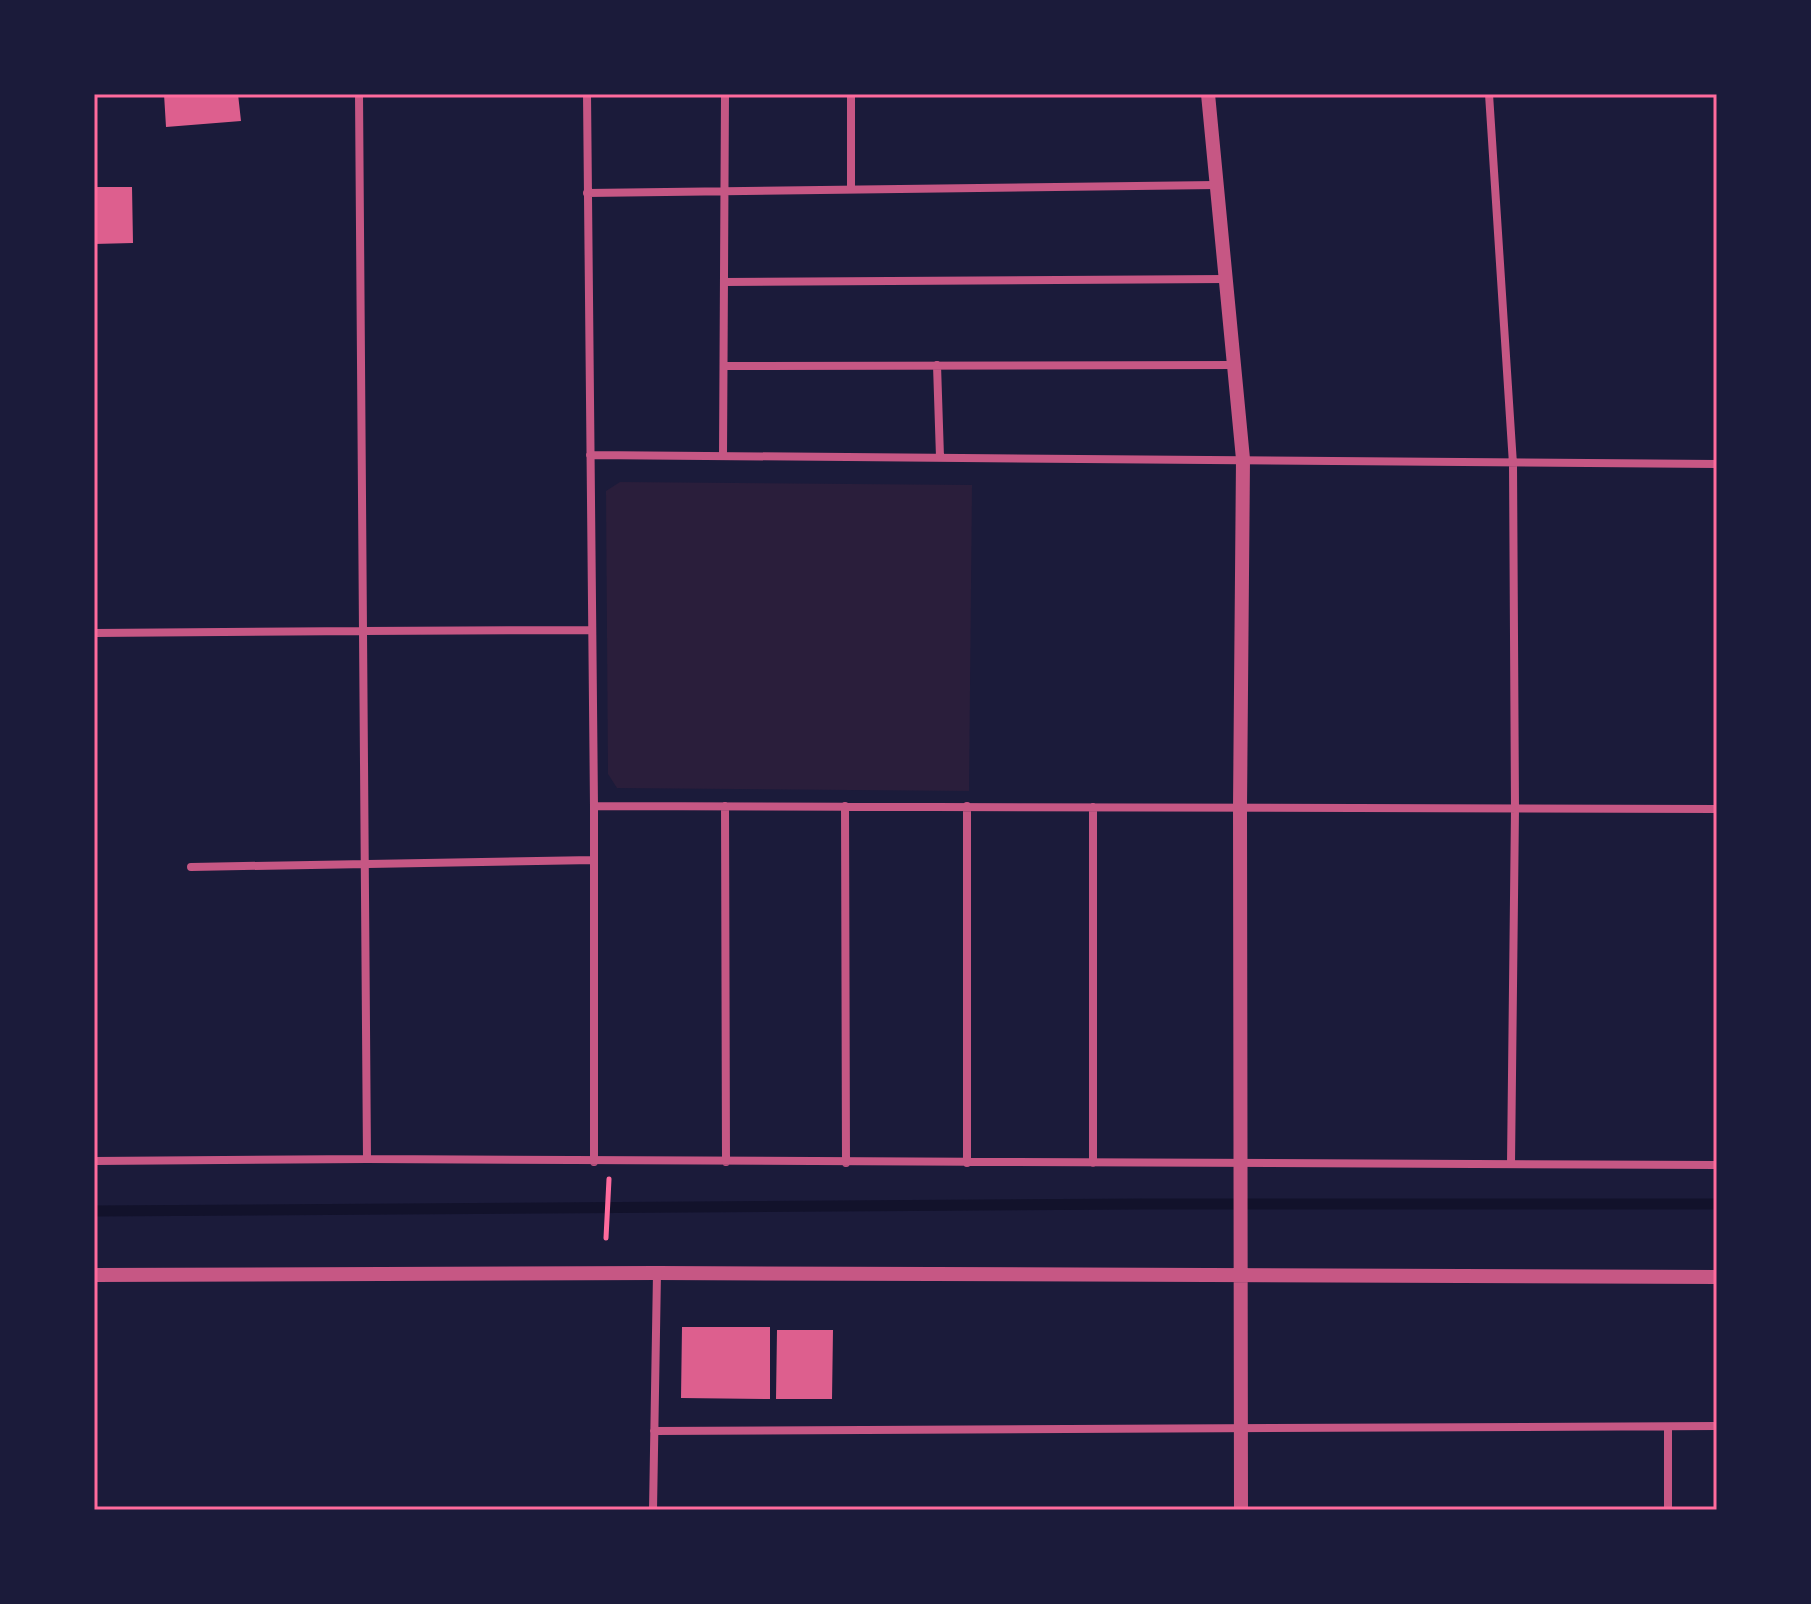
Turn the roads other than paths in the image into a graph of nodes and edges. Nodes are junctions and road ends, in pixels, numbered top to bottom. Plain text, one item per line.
1 (359, 94) edge
2 (587, 94) edge
3 (725, 94) edge
4 (851, 94) edge
5 (1208, 94) edge
6 (1489, 94) edge
7 (1216, 185) junction
8 (851, 189) junction
9 (725, 191) junction
10 (587, 193) junction
11 (1226, 279) junction
12 (724, 282) junction
13 (937, 365) junction
14 (1235, 365) junction
15 (724, 366) junction
16 (590, 455) junction
17 (723, 456) junction
18 (940, 457) junction
19 (1243, 459) junction
20 (1513, 464) junction
21 (1717, 464) edge
22 (590, 630) junction
23 (363, 631) junction
24 (94, 633) edge
25 (594, 806) junction
26 (725, 806) junction
27 (845, 806) junction
28 (967, 806) junction
29 (1093, 807) junction
30 (1240, 807) junction
31 (1515, 809) junction
32 (1717, 809) edge
33 (594, 860) junction
34 (365, 862) junction
35 (191, 867) dead end
36 (367, 1159) junction
37 (94, 1161) edge
38 (594, 1162) junction
39 (726, 1162) junction
40 (846, 1163) junction
41 (967, 1163) junction
42 (1093, 1163) junction
43 (1239, 1163) junction
44 (1511, 1164) junction
45 (1717, 1165) edge
46 (657, 1273) junction
47 (94, 1275) edge
48 (1240, 1275) junction
49 (1717, 1277) edge
50 (1717, 1426) edge
51 (1668, 1427) junction
52 (1240, 1428) junction
53 (654, 1431) junction
54 (653, 1510) edge
55 (1241, 1510) edge
56 (1668, 1510) edge

1 - 23 street
2 - 10 street
3 - 9 street
4 - 8 street
5 - 7 street
6 - 20 street
7 - 8 street
7 - 11 street
8 - 9 street
9 - 10 street
9 - 12 street
10 - 16 street
11 - 12 street
11 - 14 street
12 - 15 street
13 - 14 street
13 - 15 street
13 - 18 street
14 - 19 street
15 - 17 street
16 - 17 street
16 - 22 street
17 - 18 street
18 - 19 street
19 - 20 street
19 - 30 street
20 - 21 street
20 - 31 street
22 - 23 street
22 - 25 street
23 - 24 street
23 - 34 street
25 - 26 street
25 - 33 street
26 - 27 street
26 - 39 street
27 - 28 street
27 - 40 street
28 - 29 street
28 - 41 street
29 - 30 street
29 - 42 street
30 - 31 street
30 - 43 street
31 - 32 street
31 - 44 street
33 - 34 street
33 - 38 street
34 - 35 street
34 - 36 street
36 - 37 street
36 - 38 street
38 - 39 street
39 - 40 street
40 - 41 street
41 - 42 street
42 - 43 street
43 - 44 street
43 - 48 street
44 - 45 street
46 - 47 street
46 - 48 street
46 - 53 street
48 - 49 street
48 - 52 street
50 - 51 street
51 - 52 street
51 - 56 street
52 - 53 street
52 - 55 street
53 - 54 street

